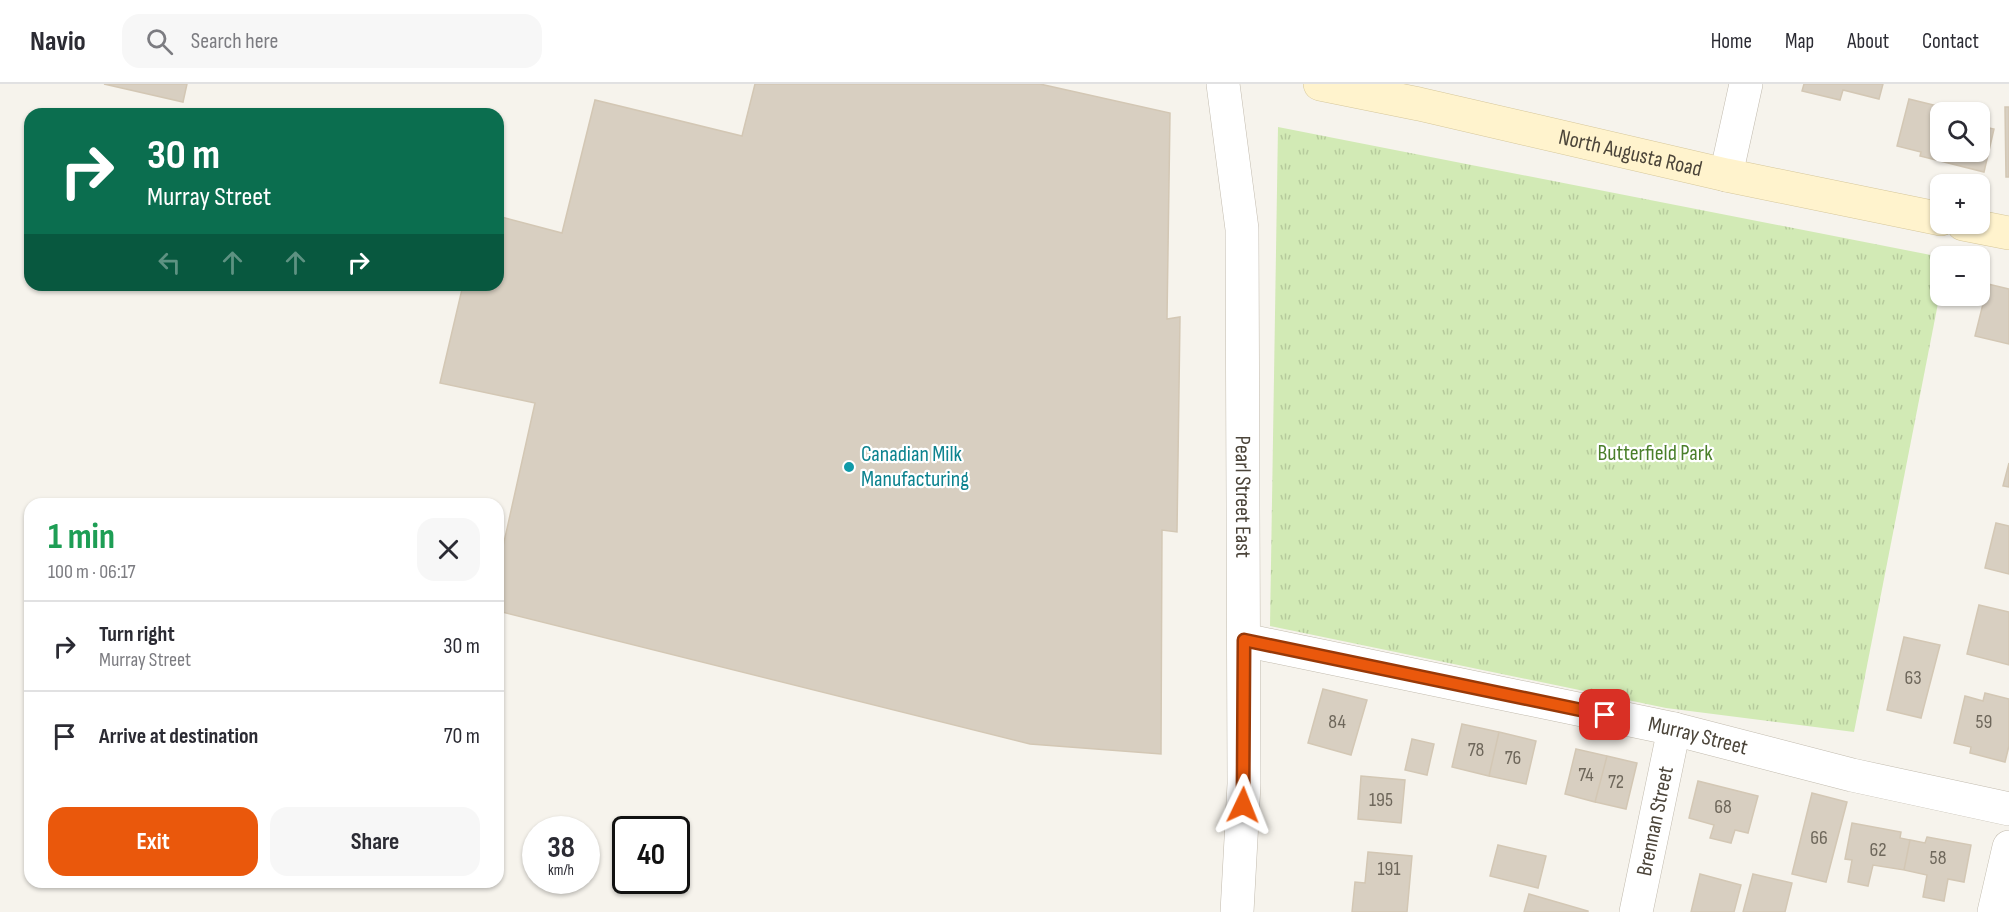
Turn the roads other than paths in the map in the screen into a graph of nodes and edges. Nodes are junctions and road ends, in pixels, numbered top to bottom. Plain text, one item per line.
1 (1223, 84) edge
2 (1320, 84) edge
3 (1746, 84) edge
4 (1420, 94) edge
5 (1726, 175) junction
6 (1930, 217) edge
7 (1990, 229) edge
8 (2009, 233) edge
9 (1244, 640) junction
10 (1674, 729) junction
11 (2009, 809) edge
12 (2009, 847) edge
13 (1237, 912) edge
14 (1636, 912) edge
15 (1994, 912) edge

1 - 9 street, Pearl Street East
2 - 4 main road, North Augusta Road
3 - 5 street
4 - 5 main road, North Augusta Road
5 - 6 main road, North Augusta Road
7 - 8 main road
9 - 10 street, Murray Street
9 - 13 street, Pearl Street East
10 - 11 street, Murray Street
10 - 14 street, Brennan Street
12 - 15 street

